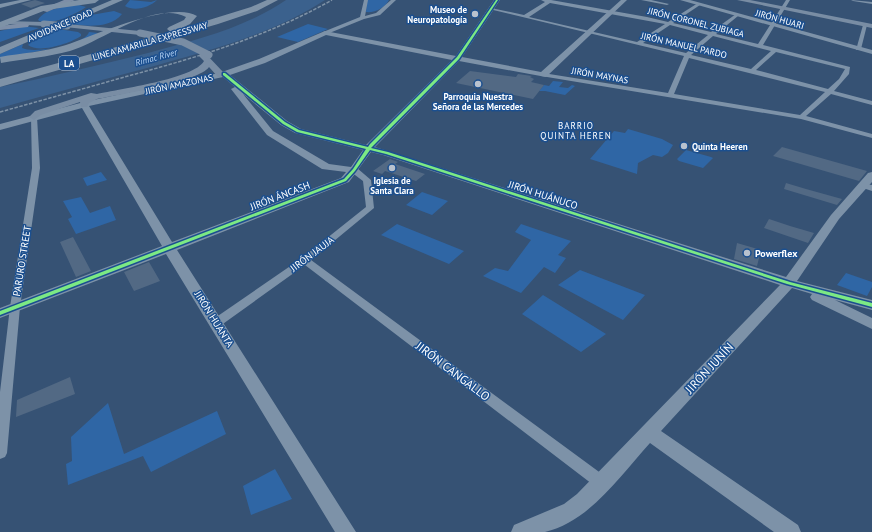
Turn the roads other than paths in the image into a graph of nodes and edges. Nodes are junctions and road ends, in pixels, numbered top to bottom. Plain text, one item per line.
1 (28, 0) edge
2 (71, 0) edge
3 (95, 0) edge
4 (110, 0) edge
5 (269, 0) edge
6 (274, 0) edge
7 (366, 0) edge
8 (394, 0) edge
9 (497, 0) edge
10 (543, 0) edge
11 (624, 0) edge
12 (643, 0) edge
13 (684, 0) edge
14 (740, 0) edge
15 (788, 0) edge
16 (853, 0) edge
17 (549, 1) junction
18 (57, 3) edge
19 (872, 3) edge
20 (667, 4) dead end
21 (698, 4) junction
22 (0, 6) edge
23 (125, 8) edge
24 (491, 9) junction
25 (783, 9) junction
26 (81, 10) junction
27 (611, 12) junction
28 (736, 15) junction
29 (525, 17) junction
30 (362, 18) junction
31 (669, 23) junction
32 (5, 24) edge
33 (25, 24) junction
34 (868, 25) edge
35 (773, 26) junction
36 (39, 28) junction
37 (81, 28) junction
38 (107, 31) junction
39 (590, 32) junction
40 (325, 33) junction
41 (712, 34) junction
42 (134, 37) junction
43 (0, 42) edge
44 (638, 44) junction
45 (0, 46) edge
46 (760, 46) junction
47 (858, 49) junction
48 (776, 50) junction
49 (0, 51) edge
50 (872, 52) edge
51 (687, 55) junction
52 (207, 57) junction
53 (458, 58) junction
54 (0, 60) edge
55 (752, 71) junction
56 (223, 74) junction
57 (543, 75) junction
58 (0, 78) edge
59 (0, 83) edge
60 (830, 91) junction
61 (112, 92) junction
62 (670, 96) junction
63 (872, 103) edge
64 (84, 105) junction
65 (34, 117) junction
66 (802, 117) junction
67 (0, 127) edge
68 (872, 136) edge
69 (368, 148) junction
70 (354, 170) junction
71 (872, 175) edge
72 (867, 187) edge
73 (170, 249) junction
74 (305, 260) junction
75 (789, 283) junction
76 (872, 305) edge
77 (15, 307) junction
78 (0, 313) edge
79 (216, 323) junction
80 (872, 324) edge
81 (648, 432) junction
82 (0, 453) edge
83 (601, 482) junction
84 (346, 532) edge
85 (521, 532) edge
86 (791, 532) edge

1 - 22 street
2 - 18 main road
2 - 26 highway
3 - 26 highway
4 - 26 highway, AVOIDANCE ROAD
5 - 42 highway, LINEA AMARILLA EXPRESSWAY / LA
6 - 59 highway, LINEA AMARILLA EXPRESSWAY / LA
7 - 30 street
8 - 30 street, JIRÓN AMAZONAS
9 - 24 street, JIRÓN ÁNCASH
10 - 17 street, JIRÓN CORONEL ZUBIAGA
11 - 27 street
12 - 20 street
13 - 21 street, JIRÓN HUARI
14 - 25 main road
15 - 25 street
16 - 19 street
17 - 27 street, JIRÓN CORONEL ZUBIAGA
17 - 29 street
18 - 26 highway
18 - 32 main road
18 - 32 highway
21 - 28 street, JIRÓN HUARI
21 - 31 street
23 - 26 highway
23 - 37 highway
23 - 38 highway
23 - 42 highway
24 - 29 street, JIRÓN MANUEL PARDO
24 - 53 street, JIRÓN ÁNCASH
25 - 34 main road
25 - 35 street
26 - 36 highway, AVOIDANCE ROAD
26 - 36 highway
27 - 31 street, JIRÓN CORONEL ZUBIAGA
27 - 39 street
28 - 35 street, JIRÓN HUARI
28 - 41 street
29 - 39 street, JIRÓN MANUEL PARDO
30 - 40 street, JIRÓN AMAZONAS
31 - 41 street, JIRÓN CORONEL ZUBIAGA
31 - 44 street
32 - 33 main road
32 - 33 main road
32 - 36 main road
33 - 36 main road
34 - 47 street
35 - 46 street
35 - 47 street, JIRÓN HUARI
36 - 37 main road, JIRÓN HUÁNUCO, bridge
36 - 37 highway
36 - 43 highway
36 - 45 highway, AVOIDANCE ROAD
36 - 49 highway, AVOIDANCE ROAD
37 - 38 main road, JIRÓN HUÁNUCO
38 - 42 main road, JIRÓN HUÁNUCO
38 - 54 highway
39 - 44 street, JIRÓN MANUEL PARDO
39 - 57 street
40 - 53 street, JIRÓN MAYNAS
40 - 56 street, JIRÓN AMAZONAS
41 - 46 street, JIRÓN CORONEL ZUBIAGA
41 - 51 street
42 - 52 main road, JIRÓN HUÁNUCO
42 - 58 highway, LINEA AMARILLA EXPRESSWAY / LA
44 - 51 street, JIRÓN MANUEL PARDO
46 - 48 street, JIRÓN CORONEL ZUBIAGA
47 - 50 street, JIRÓN HUARI
48 - 55 street
48 - 60 street, JIRÓN CORONEL ZUBIAGA
51 - 55 street, JIRÓN MANUEL PARDO
51 - 62 street
52 - 56 main road, JIRÓN HUÁNUCO
52 - 61 main road
53 - 57 street, JIRÓN MAYNAS
53 - 69 street, JIRÓN ÁNCASH
55 - 60 street, JIRÓN MANUEL PARDO
56 - 64 street, JIRÓN AMAZONAS
56 - 69 street, JIRÓN HUÁNUCO
56 - 70 street, JIRÓN HUÁNUCO
57 - 62 street, JIRÓN MAYNAS
60 - 63 street, JIRÓN MANUEL PARDO
60 - 66 street
61 - 64 main road
61 - 65 main road
62 - 66 street, JIRÓN MAYNAS
64 - 65 street, JIRÓN AMAZONAS
64 - 73 street, JIRÓN HUANTA
65 - 67 street, JIRÓN AMAZONAS
65 - 77 street, PARURO STREET
66 - 68 street, JIRÓN MAYNAS
69 - 70 street, JIRÓN ÁNCASH
69 - 75 street, JIRÓN HUÁNUCO
70 - 73 street, JIRÓN ÁNCASH
70 - 74 street, JIRÓN JAUJA
71 - 72 street, JIRÓN JUNÍN
72 - 75 street, JIRÓN JUNÍN
73 - 77 street, JIRÓN ÁNCASH
73 - 79 street, JIRÓN HUANTA
74 - 79 street, JIRÓN JAUJA
74 - 83 street, JIRÓN CANGALLO
75 - 76 street, JIRÓN HUÁNUCO
75 - 80 street
75 - 81 street, JIRÓN JUNÍN
77 - 78 street, JIRÓN ÁNCASH
77 - 82 street, PARURO STREET
79 - 84 street, JIRÓN HUANTA
81 - 83 street, JIRÓN JUNÍN
81 - 86 street
83 - 85 street, JIRÓN JUNÍN

